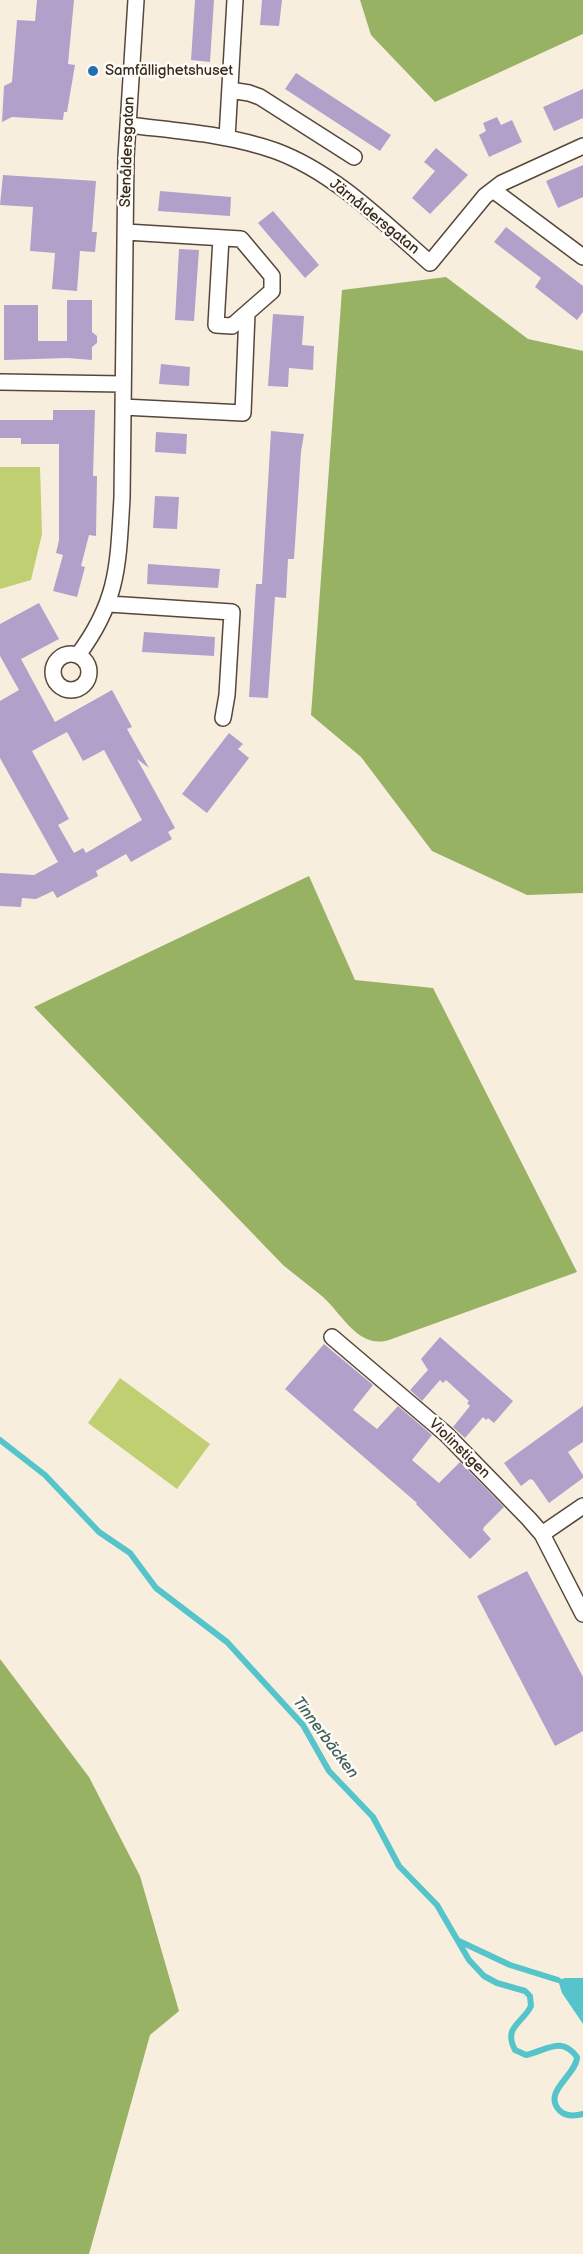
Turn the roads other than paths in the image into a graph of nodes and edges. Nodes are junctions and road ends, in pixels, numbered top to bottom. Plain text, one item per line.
1 (136, 0) edge
2 (235, 0) edge
3 (230, 90) junction
4 (128, 125) junction
5 (227, 138) junction
6 (583, 146) edge
7 (354, 157) dead end
8 (493, 190) junction
9 (126, 232) junction
10 (221, 238) junction
11 (583, 257) edge
12 (248, 313) junction
13 (0, 382) edge
14 (123, 384) junction
15 (123, 407) junction
16 (109, 604) junction
17 (78, 655) dead end
18 (223, 718) dead end
19 (332, 1337) dead end
20 (583, 1506) edge
21 (542, 1534) junction
22 (583, 1614) edge

1 - 4 street, Stenåldersgatan
2 - 3 street
3 - 5 street
3 - 7 street
4 - 5 street, Järnåldersgatan
4 - 9 street, Stenåldersgatan
5 - 8 street, Järnåldersgatan
6 - 8 street, Järnåldersgatan
8 - 11 street
9 - 10 street
9 - 14 street, Stenåldersgatan
10 - 12 street
10 - 12 street
12 - 15 street
13 - 14 street
14 - 15 street, Stenåldersgatan
15 - 16 street, Stenåldersgatan
16 - 17 street, Stenåldersgatan
16 - 18 street
19 - 21 street, Violinstigen
20 - 21 street
21 - 22 street, Violinstigen

